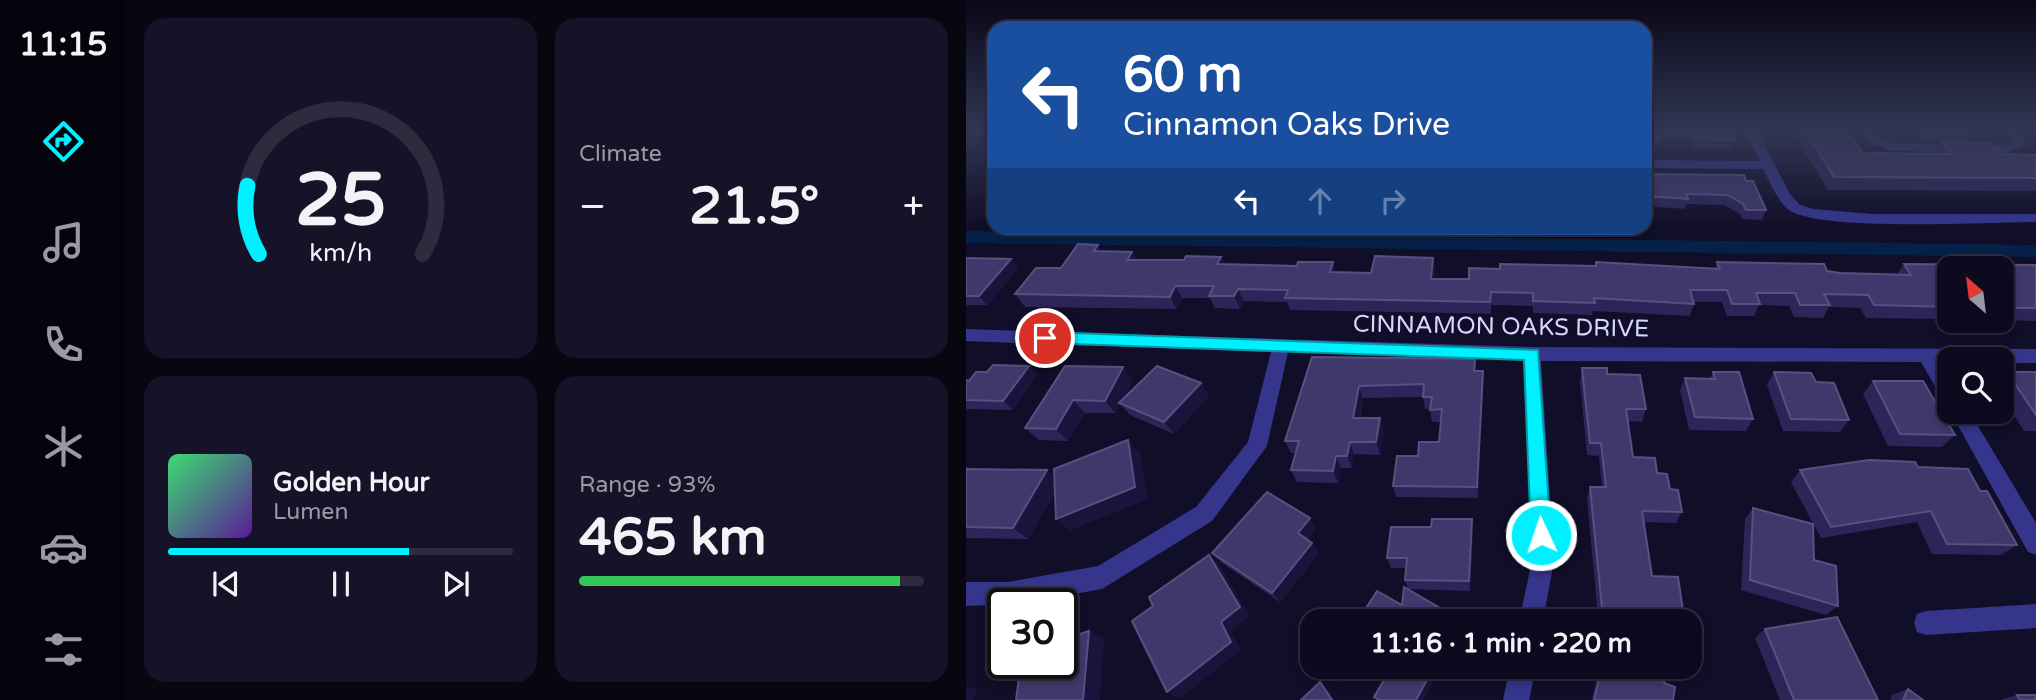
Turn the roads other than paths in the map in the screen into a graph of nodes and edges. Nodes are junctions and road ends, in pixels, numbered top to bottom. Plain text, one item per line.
1 (1768, 162) edge
2 (1652, 164) edge
3 (1770, 165) junction
4 (2036, 218) edge
5 (966, 335) edge
6 (1281, 345) junction
7 (1532, 354) junction
8 (1926, 356) junction
9 (2036, 356) edge
10 (1937, 374) edge
11 (1967, 424) edge
12 (2036, 544) edge
13 (966, 594) edge
14 (1533, 609) edge
15 (2036, 616) edge
16 (1926, 623) dead end
17 (1520, 679) edge
18 (1516, 700) edge

1 - 3 street
2 - 3 street
3 - 4 street
5 - 6 street, CINNAMON OAKS DRIVE
6 - 7 street, CINNAMON OAKS DRIVE
6 - 13 street
7 - 8 street, CINNAMON OAKS DRIVE
7 - 14 street
8 - 9 street, CINNAMON OAKS DRIVE
8 - 10 street
11 - 12 street
15 - 16 street
17 - 18 street

